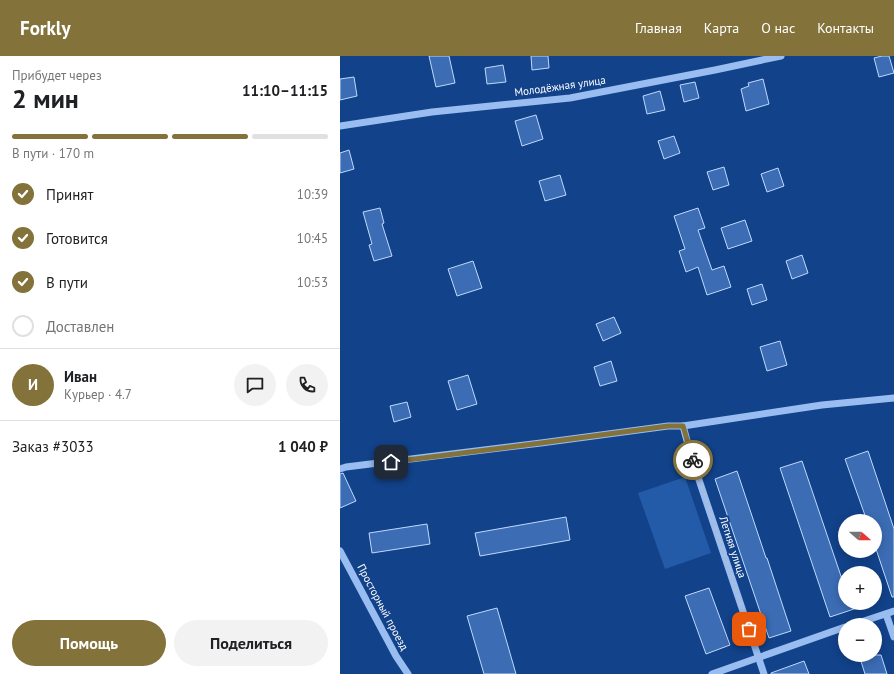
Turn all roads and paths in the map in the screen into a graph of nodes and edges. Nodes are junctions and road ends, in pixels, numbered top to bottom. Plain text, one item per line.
1 (780, 56) edge
2 (340, 126) edge
3 (894, 398) edge
4 (683, 426) junction
5 (340, 469) edge
6 (340, 551) edge
7 (894, 611) edge
8 (886, 614) junction
9 (874, 618) edge
10 (838, 630) edge
11 (894, 637) edge
12 (758, 657) junction
13 (408, 674) edge
14 (712, 674) edge
15 (764, 674) edge

1 - 2 street, Молодёжная улица
3 - 4 street
4 - 5 street
4 - 12 street, Летняя улица
6 - 13 street, Просторный проезд
7 - 8 street
8 - 9 street
8 - 11 street
10 - 12 street
12 - 14 street
12 - 15 street, Летняя улица

